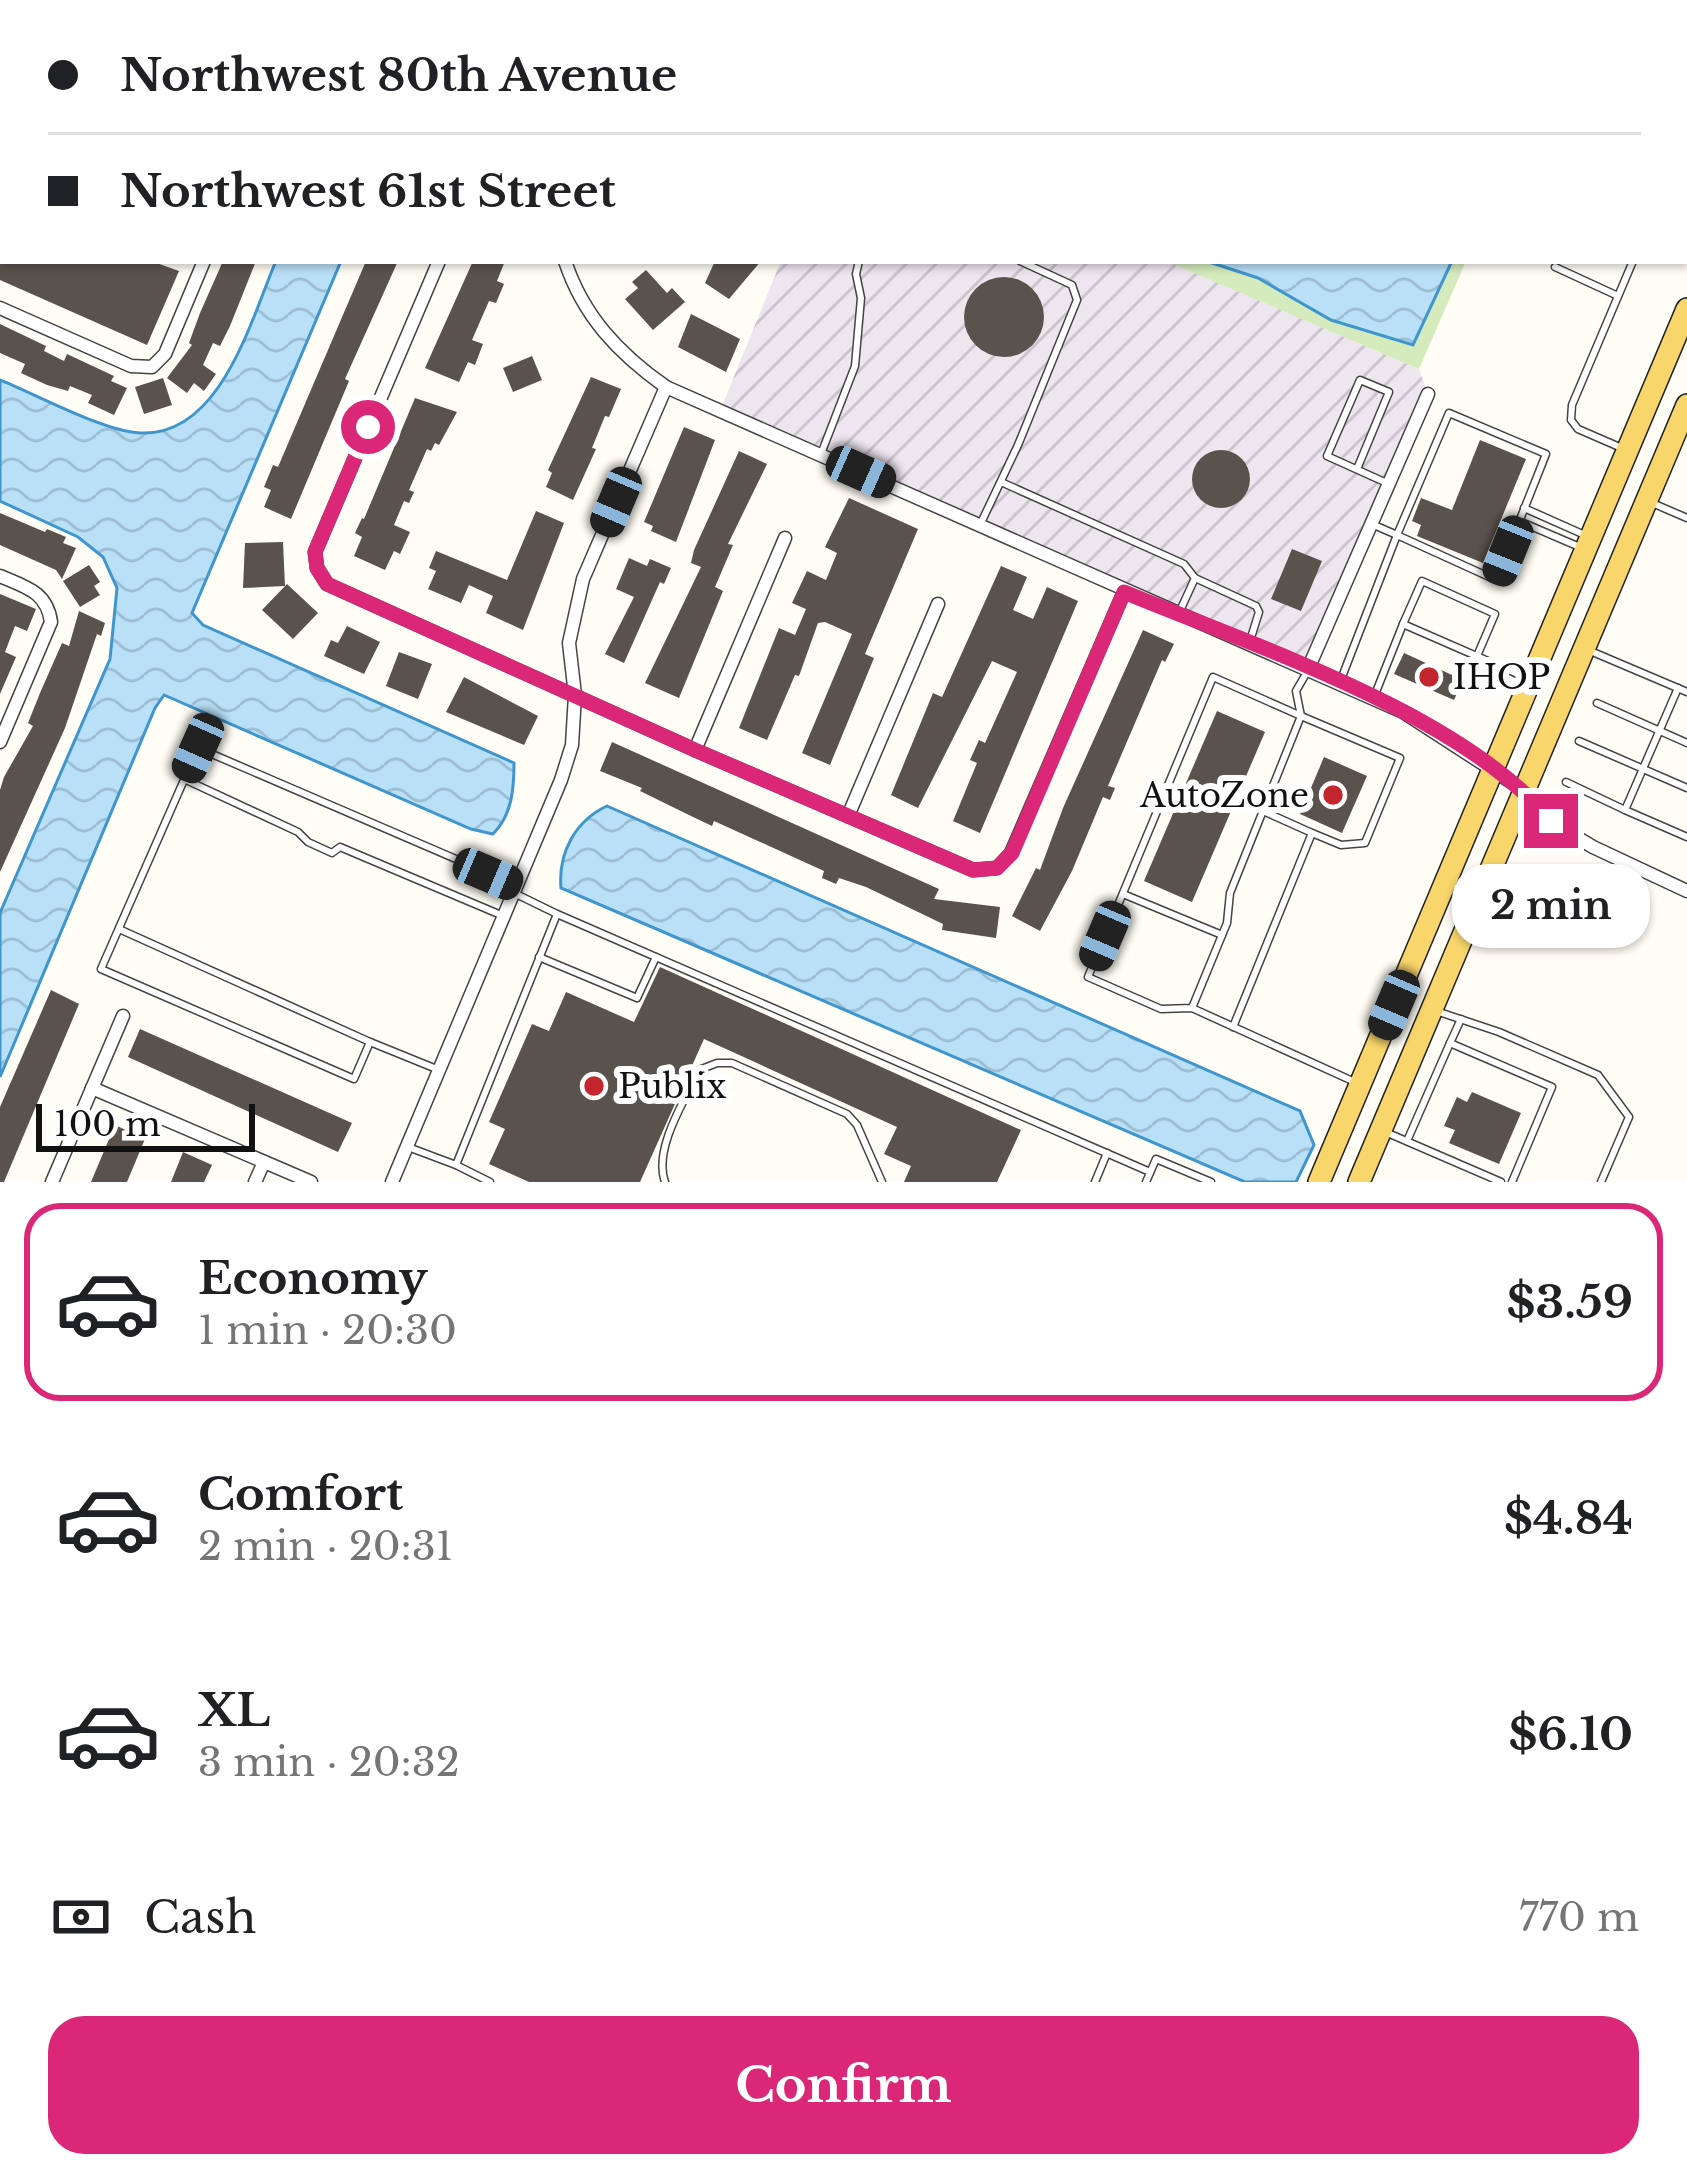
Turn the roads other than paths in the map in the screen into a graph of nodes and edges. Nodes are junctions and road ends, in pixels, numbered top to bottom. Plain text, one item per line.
1 (199, 264) edge
2 (438, 264) edge
3 (566, 264) edge
4 (858, 264) edge
5 (1026, 264) edge
6 (1632, 264) edge
7 (1555, 267) dead end
8 (1618, 296) junction
9 (0, 308) edge
10 (1687, 309) edge
11 (666, 386) junction
12 (1428, 394) dead end
13 (1687, 405) edge
14 (1627, 451) junction
15 (821, 455) junction
16 (1357, 469) junction
17 (1001, 482) junction
18 (1389, 484) junction
19 (1647, 501) junction
20 (1524, 508) junction
21 (1687, 518) edge
22 (1519, 521) junction
23 (1371, 524) junction
24 (980, 525) junction
25 (1397, 536) junction
26 (785, 538) dead end
27 (1588, 543) junction
28 (0, 576) edge
29 (1195, 578) junction
30 (1124, 592) junction
31 (938, 604) dead end
32 (1179, 614) junction
33 (1403, 624) junction
34 (1250, 644) junction
35 (1585, 649) junction
36 (1477, 656) junction
37 (1308, 669) junction
38 (1531, 680) junction
39 (1340, 683) junction
40 (1683, 690) edge
41 (574, 695) junction
42 (1373, 698) junction
43 (1597, 703) dead end
44 (6, 709) edge
45 (1301, 716) junction
46 (1660, 731) junction
47 (1579, 741) dead end
48 (0, 742) edge
49 (1687, 743) edge
50 (695, 750) junction
51 (1494, 767) junction
52 (1644, 769) junction
53 (184, 779) junction
54 (1567, 782) dead end
55 (1687, 788) edge
56 (1525, 790) junction
57 (1625, 810) junction
58 (1263, 811) junction
59 (848, 816) junction
60 (1312, 833) junction
61 (1687, 837) edge
62 (516, 890) junction
63 (1687, 891) edge
64 (1123, 894) junction
65 (557, 914) junction
66 (505, 916) junction
67 (119, 929) junction
68 (1222, 935) junction
69 (539, 957) junction
70 (656, 957) junction
71 (1192, 1009) junction
72 (1432, 1010) junction
73 (123, 1016) dead end
74 (1461, 1019) junction
75 (1233, 1027) junction
76 (370, 1042) junction
77 (1450, 1043) junction
78 (439, 1070) junction
79 (1360, 1084) junction
80 (92, 1088) junction
81 (1381, 1130) junction
82 (1407, 1141) junction
83 (407, 1146) junction
84 (1107, 1153) junction
85 (264, 1162) junction
86 (456, 1165) junction
87 (1150, 1172) junction
88 (52, 1182) edge
89 (255, 1182) edge
90 (311, 1182) edge
91 (392, 1182) edge
92 (490, 1182) edge
93 (665, 1182) edge
94 (882, 1182) edge
95 (1095, 1182) edge
96 (1146, 1182) edge
97 (1211, 1182) edge
98 (1319, 1182) edge
99 (1359, 1182) edge
100 (1501, 1182) edge
101 (1512, 1182) edge
102 (1601, 1182) edge

1 - 9 street
2 - 41 street
3 - 11 street
4 - 15 lane
5 - 17 lane
6 - 8 lane
7 - 8 lane
8 - 14 lane
10 - 14 main road
11 - 15 street
11 - 41 street
12 - 18 street
13 - 19 main road
14 - 27 main road
15 - 24 street
16 - 16 lane
16 - 18 lane
17 - 24 lane
17 - 29 lane
18 - 23 street
19 - 21 lane
19 - 35 main road
20 - 22 lane
20 - 25 lane
20 - 27 lane
22 - 25 lane
22 - 27 lane
23 - 25 lane
23 - 37 street
24 - 30 street
25 - 39 lane
26 - 50 street
27 - 38 main road
28 - 44 street
29 - 32 lane
29 - 34 lane
30 - 32 street
30 - 59 street
31 - 59 street
32 - 34 street
33 - 36 lane
33 - 36 lane
33 - 42 lane
34 - 37 street
35 - 40 lane
35 - 56 main road
36 - 38 lane
37 - 39 street
37 - 45 lane
38 - 51 main road
39 - 42 street
40 - 46 lane
41 - 50 street
41 - 62 street
42 - 51 street
43 - 46 lane
44 - 48 street
45 - 58 lane
45 - 60 lane
45 - 64 lane
46 - 49 lane
46 - 52 lane
47 - 52 lane
50 - 59 street
51 - 56 street
51 - 79 main road
52 - 55 lane
52 - 57 lane
53 - 62 lane
53 - 66 lane
53 - 67 lane
54 - 57 lane
56 - 63 street
56 - 72 main road
57 - 61 lane
58 - 60 lane
58 - 68 lane
60 - 75 lane
62 - 65 lane
62 - 66 street
64 - 68 lane
64 - 71 lane
65 - 69 lane
65 - 70 lane
66 - 78 street
67 - 76 lane
67 - 76 lane
68 - 71 lane
69 - 70 lane
69 - 86 lane
70 - 84 lane
71 - 75 lane
72 - 74 lane
72 - 81 main road
73 - 80 street
74 - 77 lane
74 - 102 lane
75 - 79 lane
76 - 78 lane
77 - 82 lane
77 - 101 lane
78 - 83 street
79 - 98 main road
80 - 85 street
80 - 88 street
81 - 82 lane
81 - 99 main road
82 - 100 lane
83 - 86 lane
83 - 91 street
84 - 87 lane
84 - 95 lane
85 - 89 street
85 - 90 street
86 - 92 lane
87 - 96 lane
87 - 97 lane
93 - 94 lane

